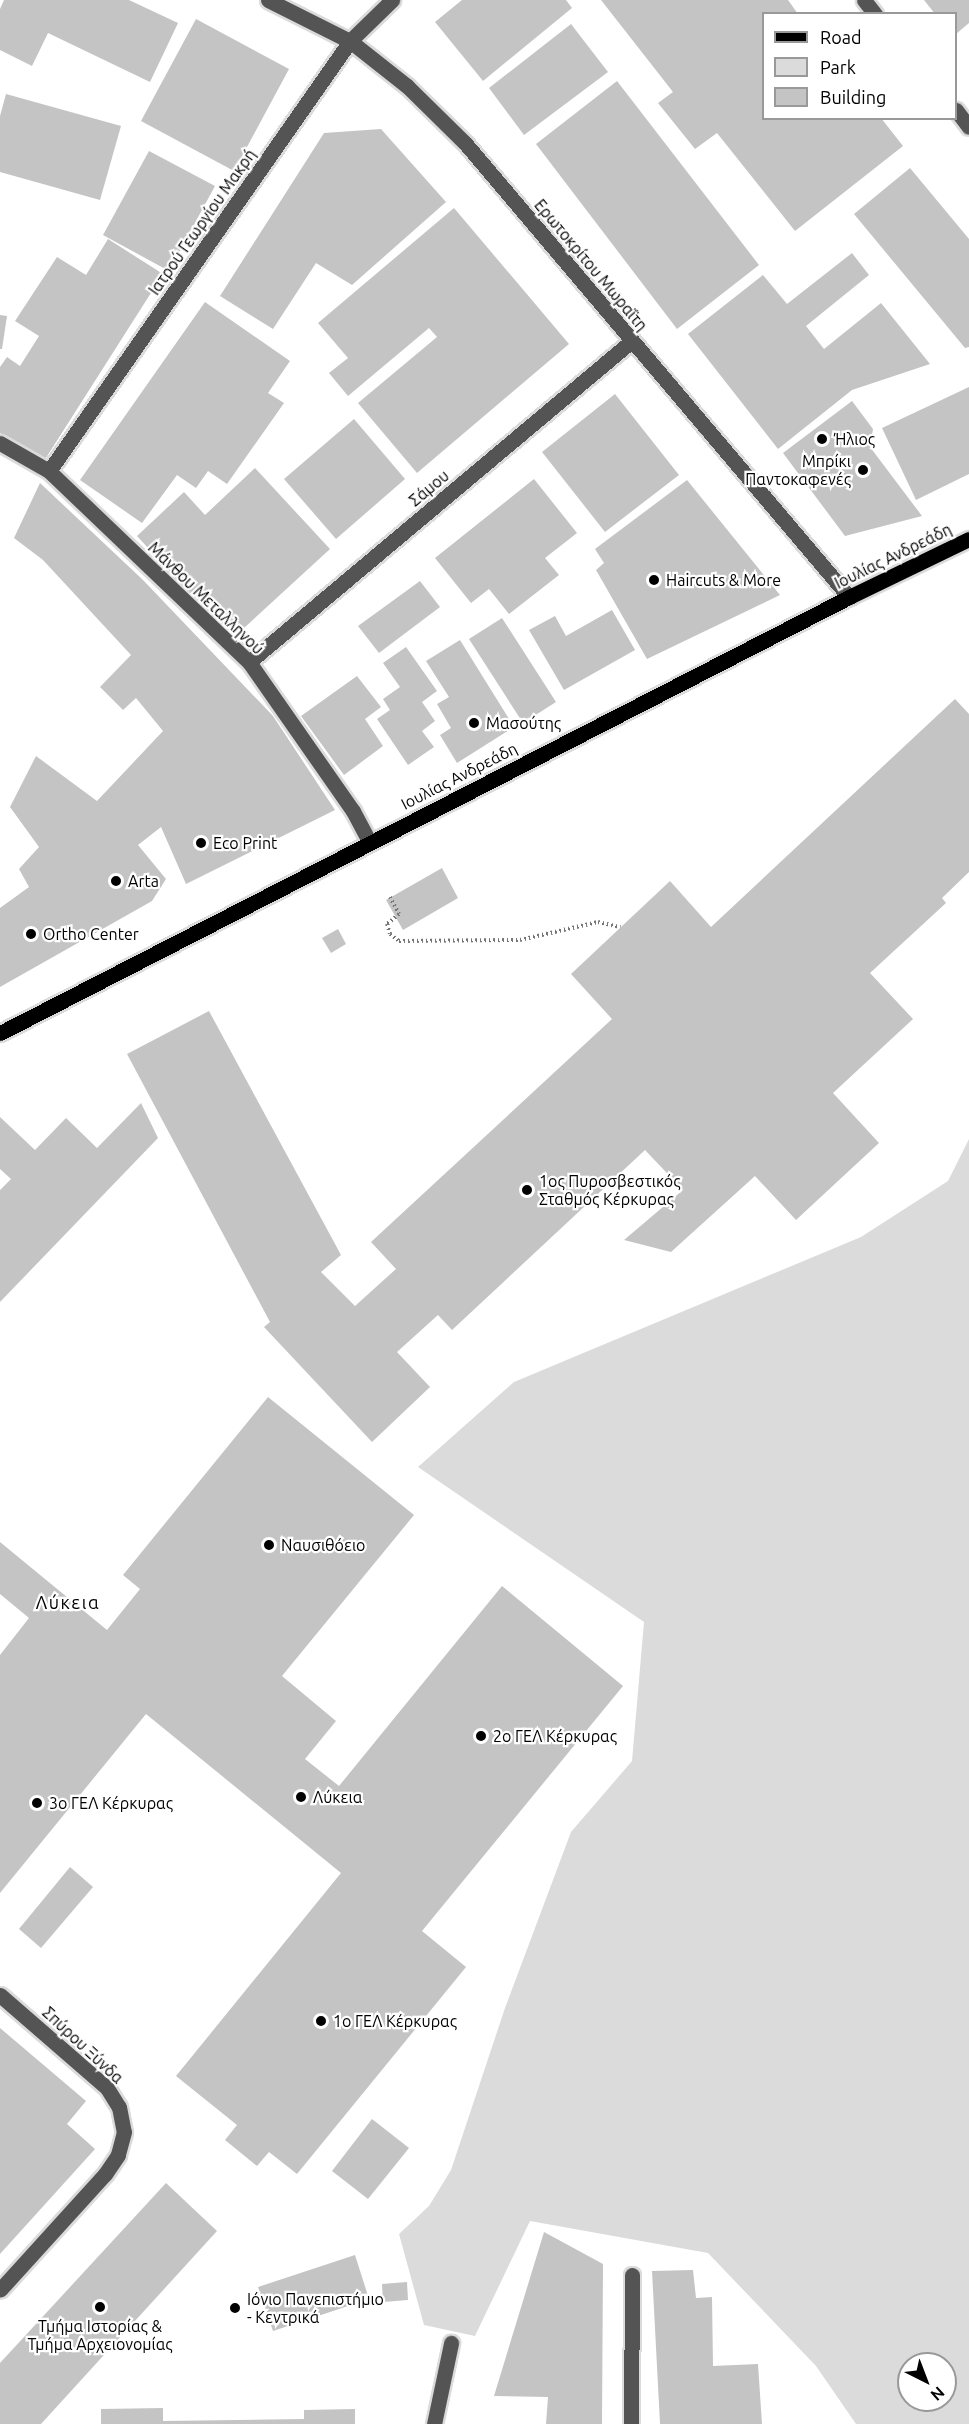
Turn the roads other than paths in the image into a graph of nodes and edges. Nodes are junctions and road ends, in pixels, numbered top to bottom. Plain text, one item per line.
1 (268, 0) edge
2 (392, 0) edge
3 (864, 0) edge
4 (873, 12) edge
5 (350, 41) junction
6 (957, 111) edge
7 (969, 127) edge
8 (632, 341) junction
9 (0, 443) edge
10 (49, 471) junction
11 (969, 539) edge
12 (849, 597) junction
13 (249, 662) junction
14 (369, 843) junction
15 (0, 1033) edge
16 (0, 1995) edge
17 (632, 2276) dead end
18 (0, 2290) edge
19 (451, 2343) dead end
20 (434, 2424) edge
21 (631, 2424) edge

1 - 5 street, Ερωτοκρίτου Μωραΐτη
2 - 5 street, Ιατρού Γεωργίου Μακρή
3 - 4 street
5 - 8 street, Ερωτοκρίτου Μωραΐτη
5 - 10 street, Ιατρού Γεωργίου Μακρή
6 - 7 street
8 - 12 street, Ερωτοκρίτου Μωραΐτη
8 - 13 street, Σάμου
9 - 10 street, Μάνθου Μεταλληνού
10 - 13 street, Μάνθου Μεταλληνού
11 - 12 main road, Ιουλίας Ανδρεάδη
12 - 14 main road, Ιουλίας Ανδρεάδη
13 - 14 street, Μάνθου Μεταλληνού
14 - 15 main road, Ιουλίας Ανδρεάδη
16 - 18 street, Σπύρου Ξύνδα
17 - 21 street
19 - 20 street

